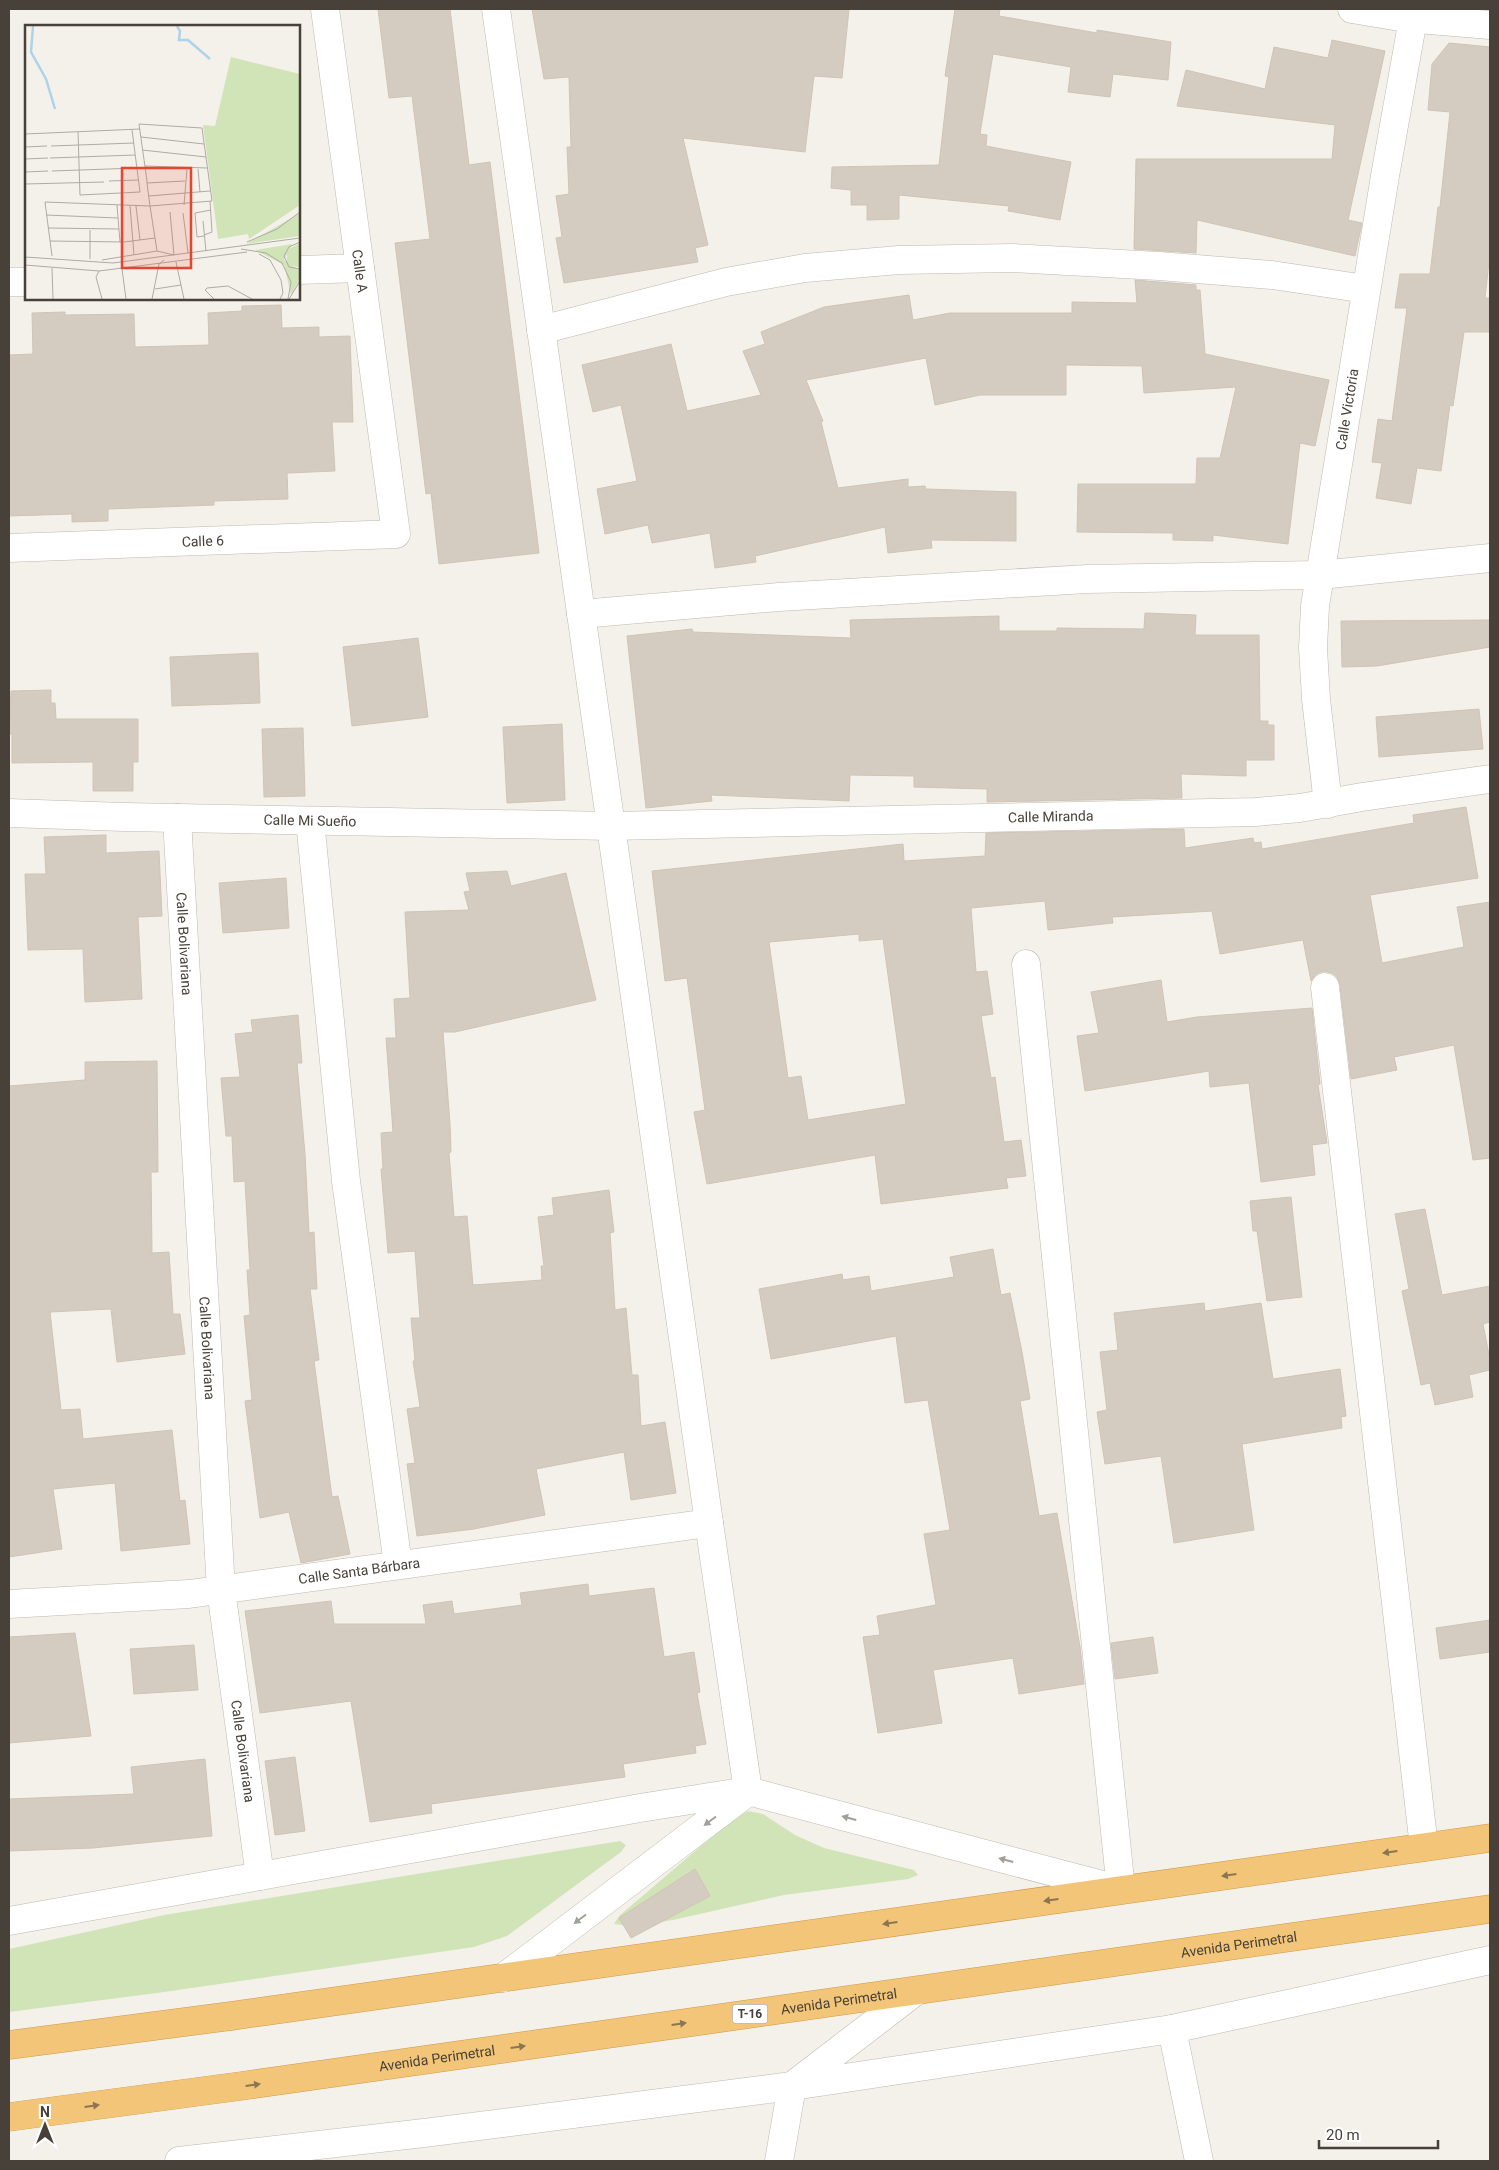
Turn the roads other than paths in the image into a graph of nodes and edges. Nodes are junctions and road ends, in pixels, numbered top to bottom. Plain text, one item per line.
1 (325, 9) edge
2 (496, 9) edge
3 (1352, 9) edge
4 (1413, 19) junction
5 (1490, 25) edge
6 (360, 268) junction
7 (300, 270) edge
8 (9, 282) edge
9 (25, 282) edge
10 (1366, 288) junction
11 (541, 330) junction
12 (396, 534) joint
13 (9, 548) edge
14 (1490, 558) edge
15 (1320, 575) junction
16 (581, 614) junction
17 (1490, 779) edge
18 (1328, 804) junction
19 (9, 813) edge
20 (178, 818) junction
21 (310, 821) junction
22 (610, 826) junction
23 (1026, 964) dead end
24 (1324, 987) dead end
25 (708, 1523) junction
26 (398, 1565) junction
27 (221, 1590) junction
28 (9, 1604) edge
29 (748, 1791) junction
30 (1490, 1838) edge
31 (1424, 1847) junction
32 (260, 1876) junction
33 (1121, 1890) junction
34 (1490, 1909) edge
35 (9, 1921) edge
36 (1490, 1960) edge
37 (503, 1978) junction
38 (916, 1991) junction
39 (1172, 2029) junction
40 (9, 2045) edge
41 (792, 2086) junction
42 (9, 2117) edge
43 (179, 2161) edge
44 (779, 2161) edge
45 (1199, 2161) edge

1 - 6 street, Calle A
2 - 11 street
3 - 4 street
4 - 5 street
4 - 10 street, Calle Victoria
6 - 7 street
6 - 12 street, Calle A
8 - 9 street
10 - 11 street
10 - 15 street, Calle Victoria
11 - 16 street
12 - 13 street, Calle 6
14 - 15 street
15 - 16 street
15 - 18 street, Calle Victoria
16 - 22 street
17 - 18 street, Calle Miranda
18 - 22 street, Calle Miranda
19 - 20 street, Calle Mi Sueño
20 - 21 street, Calle Mi Sueño
20 - 27 street, Calle Bolivariana
21 - 22 street, Calle Mi Sueño
21 - 26 street
22 - 25 street
23 - 33 street
24 - 31 street
25 - 26 street, Calle Santa Bárbara
25 - 29 street
26 - 27 street, Calle Santa Bárbara
27 - 28 street, Calle Santa Bárbara
27 - 32 street, Calle Bolivariana
29 - 32 street
33 -> 29 street
29 -> 37 street
30 - 31 highway
31 -> 33 highway
32 - 35 street
33 -> 37 highway
34 - 38 highway, Avenida Perimetral / T-16
36 - 39 street
37 - 40 highway
38 - 41 street
42 -> 38 highway, Avenida Perimetral / T-16
39 - 41 street
39 - 45 street
41 - 43 street
41 - 44 street

